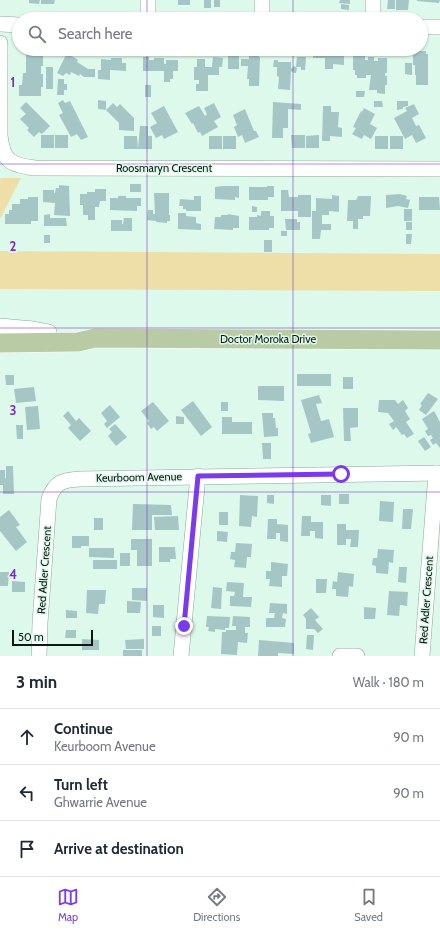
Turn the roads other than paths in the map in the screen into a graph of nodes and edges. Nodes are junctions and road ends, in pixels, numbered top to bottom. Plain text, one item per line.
1 (148, 0) edge
2 (262, 0) edge
3 (373, 0) edge
4 (148, 12) edge
5 (262, 12) edge
6 (373, 12) edge
7 (0, 24) edge
8 (12, 24) edge
9 (428, 27) edge
10 (440, 27) edge
11 (0, 43) edge
12 (440, 169) edge
13 (0, 326) edge
14 (0, 332) edge
15 (49, 332) junction
16 (95, 338) junction
17 (440, 340) edge
18 (0, 343) edge
19 (438, 473) edge
20 (198, 476) junction
21 (55, 486) joint
22 (37, 655) edge
23 (181, 656) edge
24 (340, 656) edge
25 (357, 656) edge
26 (422, 656) edge

1 - 4 street
2 - 5 street
3 - 6 street
7 - 8 street
9 - 10 street
11 - 12 street, Roosmaryn Crescent
13 - 15 street
14 - 15 main road, Doctor Moroka Drive
15 - 16 main road, Doctor Moroka Drive
16 - 17 main road, Doctor Moroka Drive
16 - 18 main road, Doctor Moroka Drive
19 - 20 street, Keurboom Avenue
19 - 26 street, Red Adler Crescent
20 - 21 street, Keurboom Avenue
20 - 23 street
21 - 22 street, Red Adler Crescent
24 - 25 street

